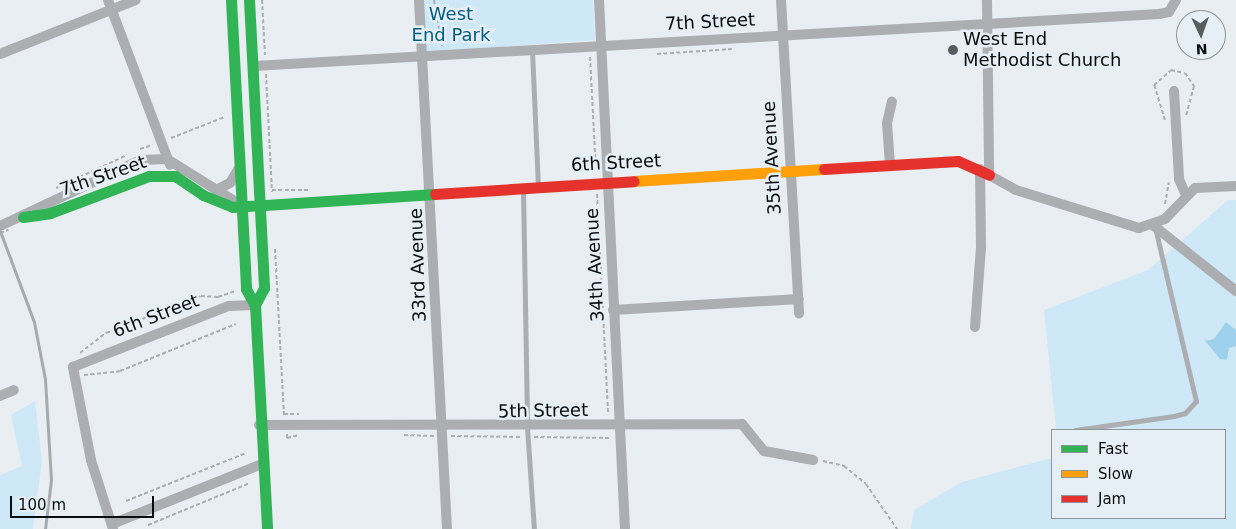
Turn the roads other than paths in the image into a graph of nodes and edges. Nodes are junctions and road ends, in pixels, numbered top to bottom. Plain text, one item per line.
1 (136, 0) edge
2 (231, 0) edge
3 (250, 0) edge
4 (418, 0) edge
5 (599, 0) edge
6 (781, 0) edge
7 (987, 0) edge
8 (1176, 0) edge
9 (110, 5) edge
10 (988, 24) junction
11 (782, 36) junction
12 (600, 44) junction
13 (532, 50) junction
14 (0, 54) edge
15 (424, 57) junction
16 (253, 66) junction
17 (1174, 91) dead end
18 (892, 102) dead end
19 (167, 159) junction
20 (890, 164) junction
21 (239, 168) junction
22 (788, 171) junction
23 (985, 172) junction
24 (175, 176) junction
25 (602, 177) junction
26 (538, 185) junction
27 (522, 186) junction
28 (1236, 186) edge
29 (216, 190) junction
30 (432, 191) junction
31 (1185, 193) junction
32 (266, 203) junction
33 (242, 204) junction
34 (23, 217) junction
35 (1154, 226) junction
36 (5, 227) edge
37 (1236, 291) edge
38 (798, 299) junction
39 (254, 305) junction
40 (613, 310) junction
41 (799, 313) dead end
42 (975, 327) dead end
43 (14, 390) dead end
44 (0, 396) edge
45 (260, 425) junction
46 (1083, 429) edge
47 (620, 431) junction
48 (442, 432) junction
49 (527, 432) junction
50 (813, 460) road end
51 (262, 464) junction
52 (112, 527) edge
53 (267, 529) edge
54 (447, 529) edge
55 (534, 529) edge
56 (625, 529) edge

1 - 9 street
2 - 21 street
3 - 16 street
4 - 15 street, 33rd Avenue
5 - 12 street, 34th Avenue
6 - 11 street, 35th Avenue
7 - 10 street
8 - 10 street, 7th Street
9 - 14 street
9 - 19 street
10 - 11 street, 7th Street
10 - 23 street
11 - 12 street, 7th Street
11 - 22 street, 35th Avenue
12 - 13 street, 7th Street
12 - 25 street, 34th Avenue
13 - 15 street, 7th Street
13 - 26 lane
15 - 16 street, 7th Street
15 - 30 street, 33rd Avenue
16 - 32 street
17 - 31 street
18 - 20 street
19 - 24 street
19 - 29 street, 7th Street
19 - 34 street, 7th Street
20 - 22 street, 6th Street
20 - 23 street, 6th Street
21 - 29 street
21 - 33 street
22 - 25 street, 6th Street
22 - 38 street, 35th Avenue
23 - 35 street
23 - 42 street
24 - 33 street, 7th Street
24 - 34 street, 7th Street
25 - 26 street, 6th Street
25 - 40 street, 34th Avenue
26 - 27 street, 6th Street
27 - 30 street, 6th Street
27 - 49 lane
28 - 31 street
29 - 33 street, 7th Street
30 - 32 street, 6th Street
30 - 48 street, 33rd Avenue
31 - 35 street
32 - 33 street, 6th Street
32 - 39 street
33 - 39 street
34 - 36 street, 7th Street
35 - 37 street
35 - 46 lane
38 - 40 street
38 - 41 street, 35th Avenue
39 - 45 street
39 - 52 street, 6th Street
40 - 47 street, 34th Avenue
43 - 44 street
45 - 48 street, 5th Street
45 - 51 street
47 - 49 street, 5th Street
47 - 50 street, 5th Street
47 - 56 street, 34th Avenue
48 - 49 street, 5th Street
48 - 54 street, 33rd Avenue
49 - 55 lane
51 - 52 street
51 - 53 street

